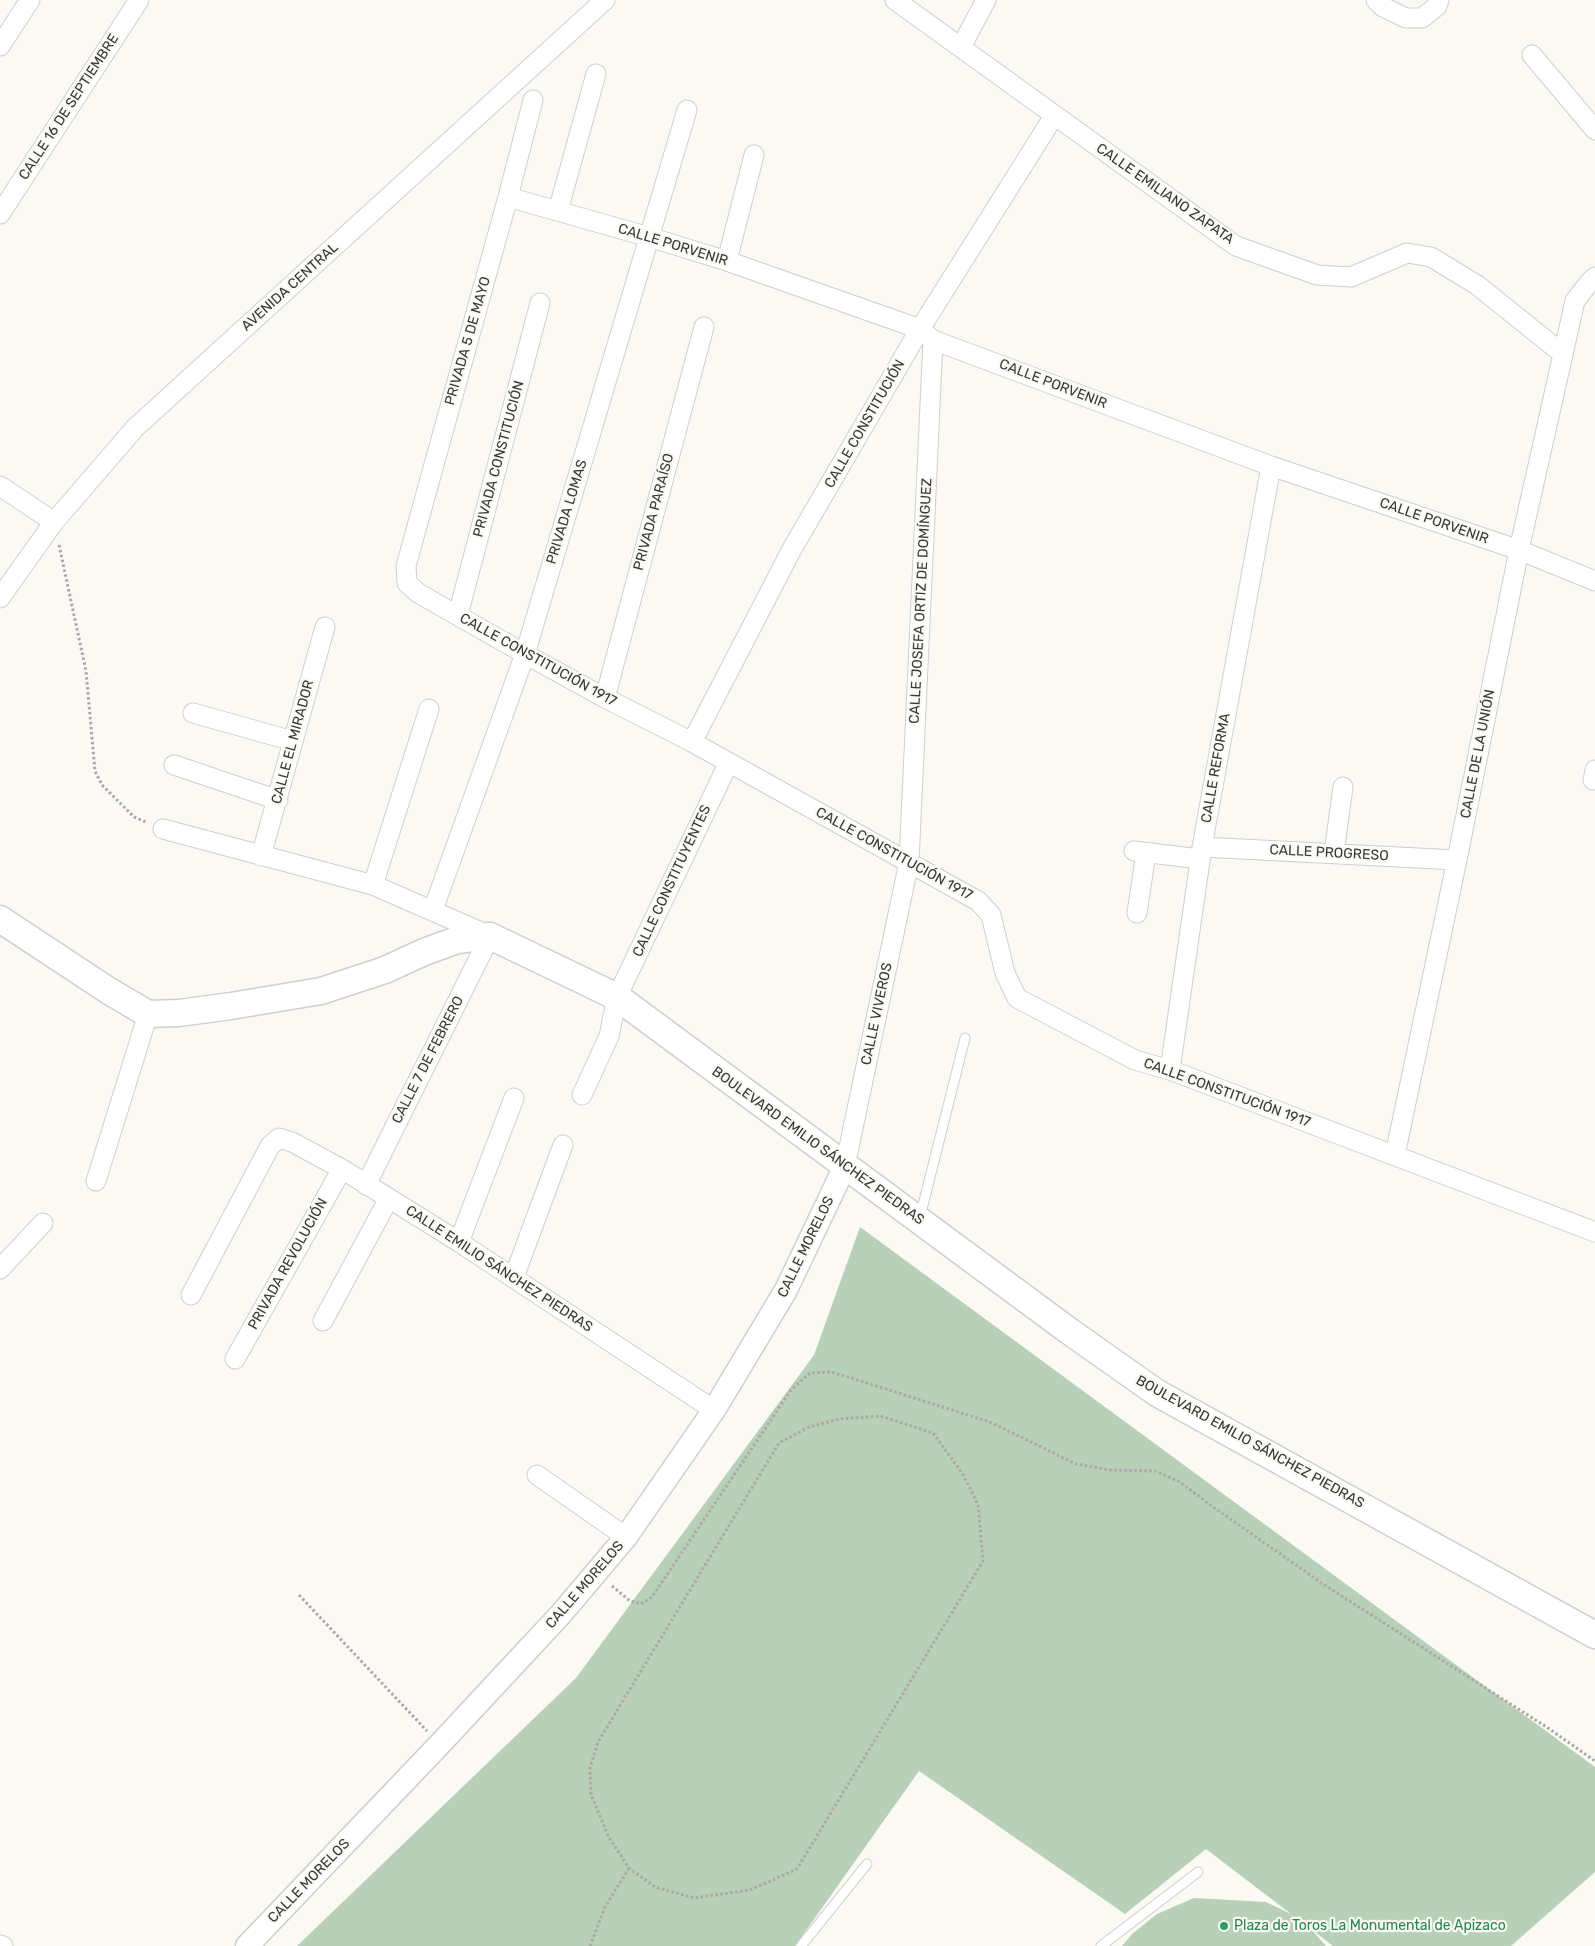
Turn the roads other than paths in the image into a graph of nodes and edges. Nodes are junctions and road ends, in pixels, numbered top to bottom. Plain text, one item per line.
1 (30, 0) edge
2 (139, 0) edge
3 (605, 0) edge
4 (895, 0) edge
5 (986, 0) edge
6 (1376, 0) edge
7 (1439, 0) edge
8 (3, 37) edge
9 (961, 47) junction
10 (1532, 55) dead end
11 (596, 74) dead end
12 (533, 100) dead end
13 (687, 110) dead end
14 (1054, 116) junction
15 (1595, 130) edge
16 (754, 155) dead end
17 (508, 198) junction
18 (558, 211) junction
19 (0, 214) edge
20 (649, 237) junction
21 (727, 261) junction
22 (1595, 277) edge
23 (540, 304) dead end
24 (704, 326) dead end
25 (927, 334) junction
26 (1563, 354) junction
27 (1271, 466) junction
28 (0, 486) edge
29 (54, 522) junction
30 (1518, 550) junction
31 (1595, 581) edge
32 (407, 583) joint
33 (0, 598) edge
34 (458, 615) junction
35 (326, 627) dead end
36 (525, 654) junction
37 (604, 698) junction
38 (429, 709) dead end
39 (193, 713) dead end
40 (293, 741) junction
41 (692, 742) junction
42 (728, 764) junction
43 (174, 765) dead end
44 (1343, 787) dead end
45 (278, 800) junction
46 (163, 829) road end
47 (1201, 853) junction
48 (1334, 854) junction
49 (261, 856) junction
50 (1457, 860) junction
51 (909, 862) junction
52 (372, 885) junction
53 (433, 910) junction
54 (1137, 913) dead end
55 (0, 919) edge
56 (490, 936) junction
57 (616, 997) junction
58 (148, 1014) junction
59 (965, 1038) dead end
60 (1170, 1070) junction
61 (582, 1095) dead end
62 (514, 1098) dead end
63 (563, 1145) dead end
64 (1395, 1155) junction
65 (845, 1166) junction
66 (342, 1169) junction
67 (96, 1181) dead end
68 (366, 1185) junction
69 (389, 1198) junction
70 (919, 1221) junction
71 (43, 1223) dead end
72 (1595, 1232) edge
73 (459, 1242) junction
74 (0, 1269) edge
75 (514, 1277) junction
76 (191, 1295) dead end
77 (323, 1321) dead end
78 (234, 1359) dead end
79 (714, 1410) junction
80 (537, 1475) dead end
81 (626, 1537) junction
82 (1595, 1635) edge
83 (867, 1864) dead end
84 (1198, 1872) dead end
85 (247, 1946) edge
86 (802, 1946) edge
87 (1102, 1946) edge

1 - 8 street
2 - 19 street, CALLE 16 DE SEPTIEMBRE
3 - 29 street, AVENIDA CENTRAL
4 - 9 street, CALLE EMILIANO ZAPATA
5 - 9 street
6 - 7 street
9 - 14 street, CALLE EMILIANO ZAPATA
10 - 15 street
11 - 18 street
12 - 17 street, PRIVADA 5 DE MAYO
13 - 20 street, PRIVADA LOMAS
14 - 25 street, CALLE CONSTITUCIÓN
14 - 26 street, CALLE EMILIANO ZAPATA
16 - 21 street
17 - 18 street, CALLE PORVENIR
17 - 32 street, PRIVADA 5 DE MAYO
18 - 20 street, CALLE PORVENIR
20 - 21 street, CALLE PORVENIR
20 - 36 street, PRIVADA LOMAS
21 - 25 street, CALLE PORVENIR
22 - 26 street
23 - 34 street, PRIVADA CONSTITUCIÓN
24 - 37 street, PRIVADA PARAÍSO
25 - 27 street, CALLE PORVENIR
25 - 41 street, CALLE CONSTITUCIÓN
25 - 51 street, CALLE JOSEFA ORTIZ DE DOMÍNGUEZ
26 - 30 street, CALLE DE LA UNIÓN
27 - 30 street, CALLE PORVENIR
27 - 47 street, CALLE REFORMA
28 - 29 street
29 - 33 street, AVENIDA CENTRAL
30 - 31 street, CALLE PORVENIR
30 - 50 street, CALLE DE LA UNIÓN
32 - 34 street, CALLE CONSTITUCIÓN 1917
34 - 36 street, CALLE CONSTITUCIÓN 1917
35 - 40 street, CALLE EL MIRADOR
36 - 37 street, CALLE CONSTITUCIÓN 1917
36 - 53 street, PRIVADA LOMAS
37 - 41 street, CALLE CONSTITUCIÓN 1917
38 - 52 street
39 - 40 street
40 - 45 street, CALLE EL MIRADOR
41 - 42 street, CALLE CONSTITUCIÓN 1917
42 - 51 street, CALLE CONSTITUCIÓN 1917
42 - 57 street, CALLE CONSTITUYENTES
43 - 45 street
44 - 48 street
45 - 49 street, CALLE EL MIRADOR
46 - 49 street
47 - 48 street, CALLE PROGRESO
47 - 54 street, CALLE PROGRESO
47 - 60 street, CALLE REFORMA
48 - 50 street, CALLE PROGRESO
49 - 52 street
50 - 64 street, CALLE DE LA UNIÓN
51 - 60 street, CALLE CONSTITUCIÓN 1917
51 - 65 street, CALLE VIVEROS
52 - 53 street
53 - 56 street
55 - 58 main road
56 - 57 main road, BOULEVARD EMILIO SÁNCHEZ PIEDRAS
56 - 58 main road
56 - 68 street, CALLE 7 DE FEBRERO
57 - 61 street
57 - 65 main road, BOULEVARD EMILIO SÁNCHEZ PIEDRAS
58 - 67 street
59 - 70 lane
60 - 64 street, CALLE CONSTITUCIÓN 1917
62 - 73 street
63 - 75 street
64 - 72 street, CALLE CONSTITUCIÓN 1917
65 - 70 main road, BOULEVARD EMILIO SÁNCHEZ PIEDRAS
65 - 79 street, CALLE MORELOS
66 - 68 street, CALLE EMILIO SÁNCHEZ PIEDRAS
66 - 76 street, CALLE EMILIO SÁNCHEZ PIEDRAS
66 - 78 street, PRIVADA REVOLUCIÓN
68 - 69 street, CALLE EMILIO SÁNCHEZ PIEDRAS
69 - 73 street, CALLE EMILIO SÁNCHEZ PIEDRAS
69 - 77 street
70 - 82 main road, BOULEVARD EMILIO SÁNCHEZ PIEDRAS
71 - 74 street
73 - 75 street, CALLE EMILIO SÁNCHEZ PIEDRAS
75 - 79 street, CALLE EMILIO SÁNCHEZ PIEDRAS
79 - 81 street, CALLE MORELOS
80 - 81 street
81 - 85 street, CALLE MORELOS
83 - 86 lane
84 - 87 lane

